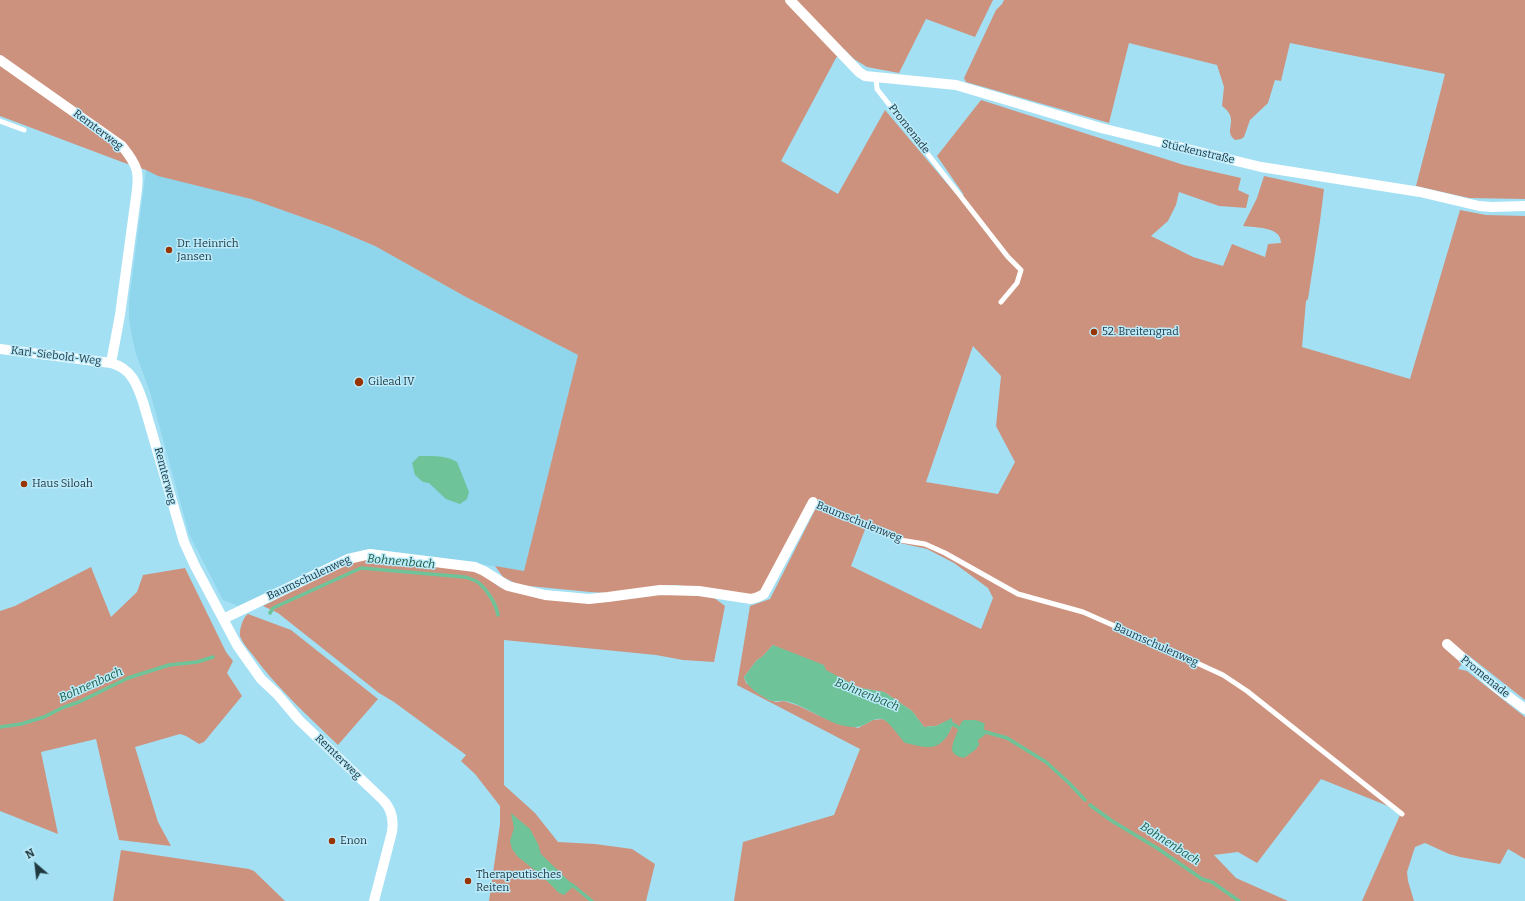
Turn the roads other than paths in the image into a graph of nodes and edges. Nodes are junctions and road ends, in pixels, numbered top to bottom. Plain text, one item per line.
1 (790, 0) edge
2 (0, 60) edge
3 (876, 78) junction
4 (0, 121) edge
5 (24, 130) dead end
6 (1525, 206) edge
7 (1000, 302) dead end
8 (0, 349) edge
9 (111, 364) junction
10 (813, 502) joint
11 (223, 619) junction
12 (1447, 644) dead end
13 (1525, 709) edge
14 (1402, 814) dead end
15 (374, 901) edge

1 - 3 street
2 - 9 street, Remterweg
3 - 6 street, Stückenstraße
3 - 7 lane, Promenade
4 - 5 lane
8 - 9 street, Karl-Siebold-Weg
9 - 11 street, Remterweg
10 - 11 street, Baumschulenweg
10 - 14 lane, Baumschulenweg
11 - 15 street, Remterweg
12 - 13 street, Promenade

